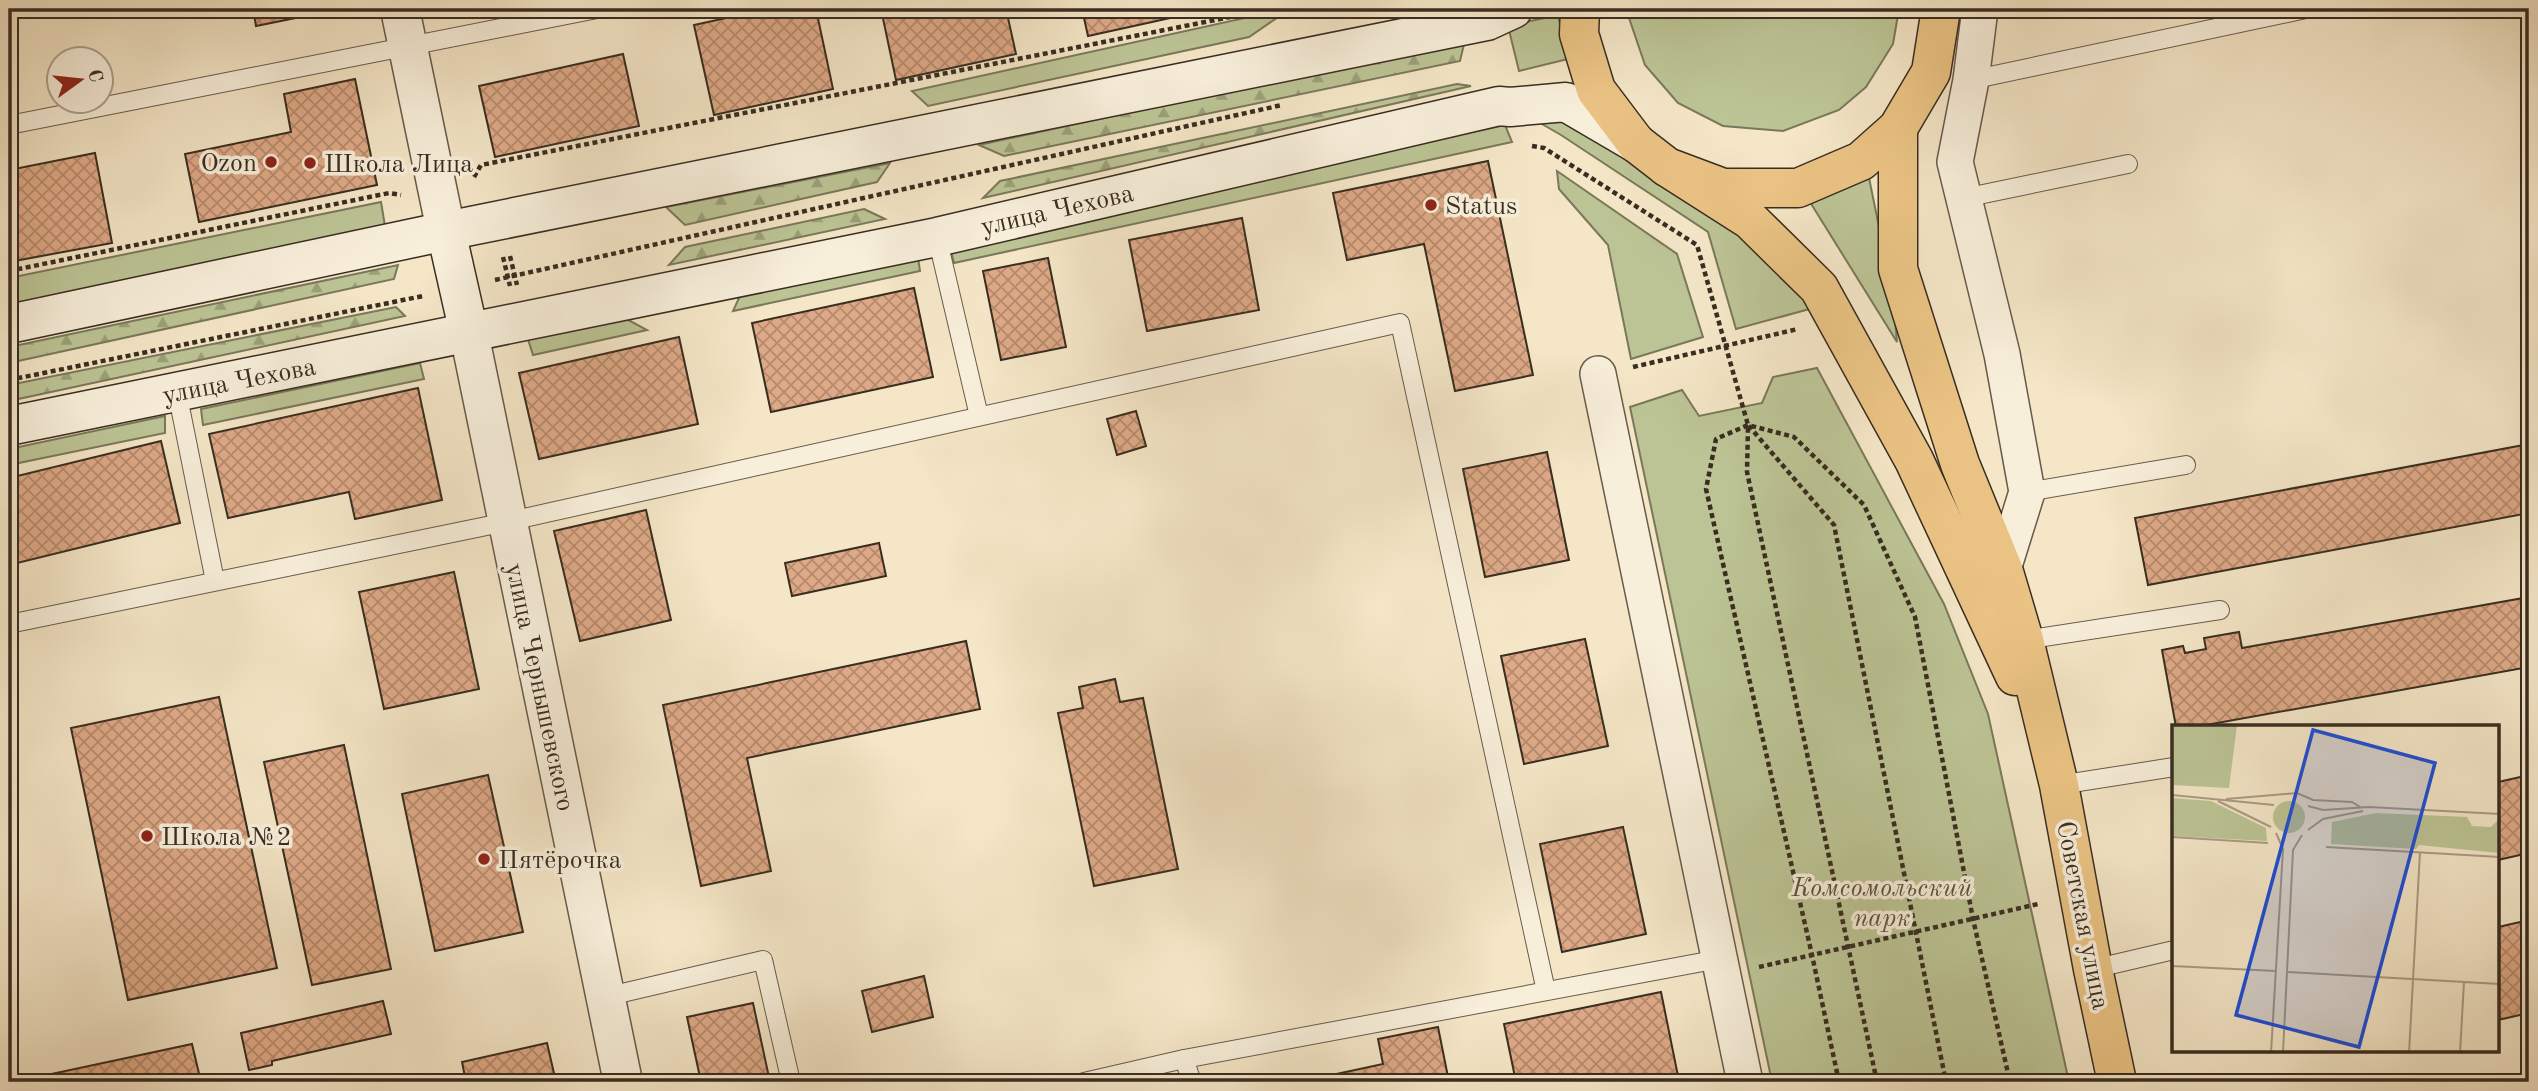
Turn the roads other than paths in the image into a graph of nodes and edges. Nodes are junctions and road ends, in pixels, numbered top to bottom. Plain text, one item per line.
1 (400, 9) edge
2 (597, 9) edge
3 (1513, 9) edge
4 (1580, 9) edge
5 (1941, 9) edge
6 (1980, 9) edge
7 (2306, 9) edge
8 (407, 46) junction
9 (1971, 80) junction
10 (9, 125) edge
11 (1898, 128) junction
12 (1636, 144) junction
13 (2128, 164) dead end
14 (1667, 167) junction
15 (1964, 198) junction
16 (446, 231) junction
17 (937, 237) junction
18 (9, 324) edge
19 (469, 333) junction
20 (1598, 374) road end
21 (177, 392) junction
22 (979, 416) junction
23 (9, 426) edge
24 (2186, 465) dead end
25 (2027, 492) junction
26 (506, 522) junction
27 (2003, 569) junction
28 (215, 581) junction
29 (2220, 610) dead end
30 (9, 624) edge
31 (2024, 640) junction
32 (2049, 747) junction
33 (2172, 767) edge
34 (2059, 785) junction
35 (2172, 950) edge
36 (1734, 964) junction
37 (2093, 970) junction
38 (1546, 991) junction
39 (605, 997) junction
40 (1184, 1059) junction
41 (623, 1082) edge
42 (791, 1082) edge
43 (1084, 1082) edge
44 (1192, 1082) edge
45 (1745, 1082) edge
46 (2117, 1082) edge

1 - 8 main road
2 - 8 lane
3 - 16 main road
4 - 12 main road
5 - 11 main road
6 - 9 street
7 - 9 lane
8 - 10 lane
8 - 16 main road
9 - 15 street
11 - 14 main road
11 - 27 main road
12 - 14 main road
12 - 17 main road, улица Чехова
13 - 15 lane
14 - 32 main road
15 - 25 street
16 - 18 main road
16 - 19 main road
17 - 19 main road, улица Чехова
17 - 22 lane
19 - 21 main road, улица Чехова
19 - 26 main road, улица Чернышевского
20 - 36 street
21 - 23 main road, улица Чехова
21 - 28 lane
22 - 26 lane
22 - 38 lane
24 - 25 lane
25 - 27 street
26 - 28 lane
26 - 39 main road, улица Чернышевского
27 - 31 main road
28 - 30 lane
29 - 31 lane
31 - 32 main road
32 - 34 main road, Советская улица
33 - 34 lane
34 - 37 main road, Советская улица
35 - 37 lane
36 - 38 lane
36 - 45 street
37 - 46 main road, Советская улица
38 - 40 lane
39 - 41 main road, улица Чернышевского
39 - 42 lane
40 - 43 lane
40 - 44 lane

